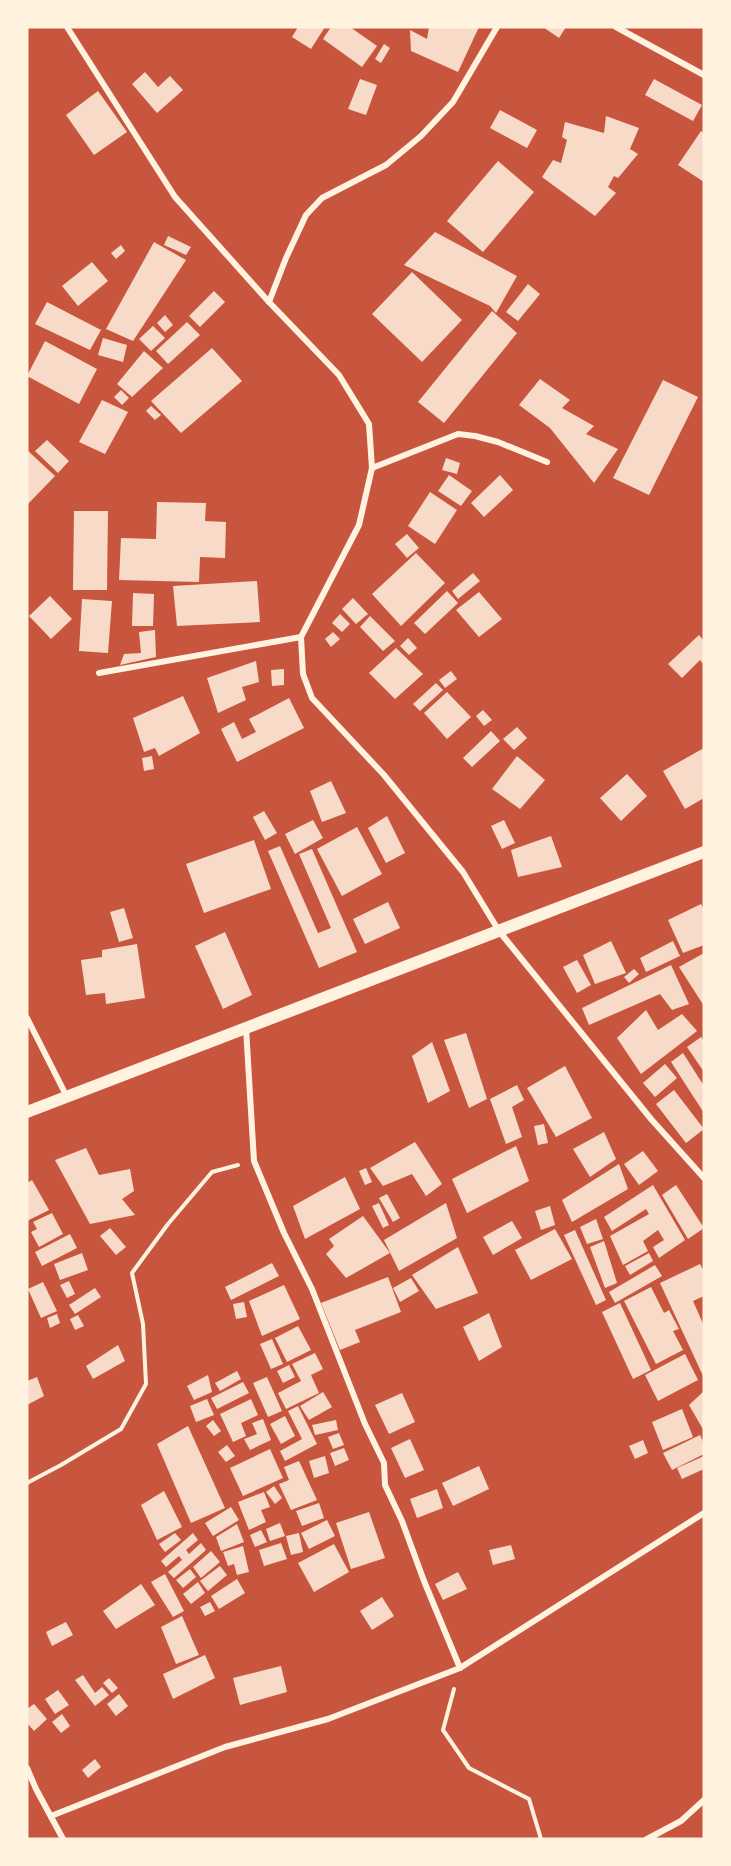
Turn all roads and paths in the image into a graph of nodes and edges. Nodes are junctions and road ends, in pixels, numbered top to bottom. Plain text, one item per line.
1 (68, 27) edge
2 (497, 27) edge
3 (616, 27) edge
4 (704, 75) edge
5 (268, 302) junction
6 (547, 462) dead end
7 (372, 468) junction
8 (301, 637) junction
9 (99, 673) dead end
10 (704, 852) edge
11 (499, 931) junction
12 (27, 1018) edge
13 (246, 1028) junction
14 (67, 1097) junction
15 (27, 1112) edge
16 (254, 1161) junction
17 (704, 1178) edge
18 (27, 1483) edge
19 (704, 1513) edge
20 (460, 1668) junction
21 (27, 1768) edge
22 (704, 1800) edge
23 (51, 1816) junction
24 (63, 1839) edge
25 (541, 1839) edge
26 (647, 1839) edge

1 - 5 street
2 - 5 street
3 - 4 street
5 - 7 street
6 - 7 street
7 - 8 street
8 - 9 street
8 - 11 street
10 - 11 main road
11 - 13 main road
11 - 17 street
12 - 14 street
13 - 14 main road
13 - 16 street
14 - 15 main road
16 - 18 path
16 - 20 street
19 - 20 street
20 - 23 street
20 - 25 path
21 - 23 street
22 - 26 street
23 - 24 street

